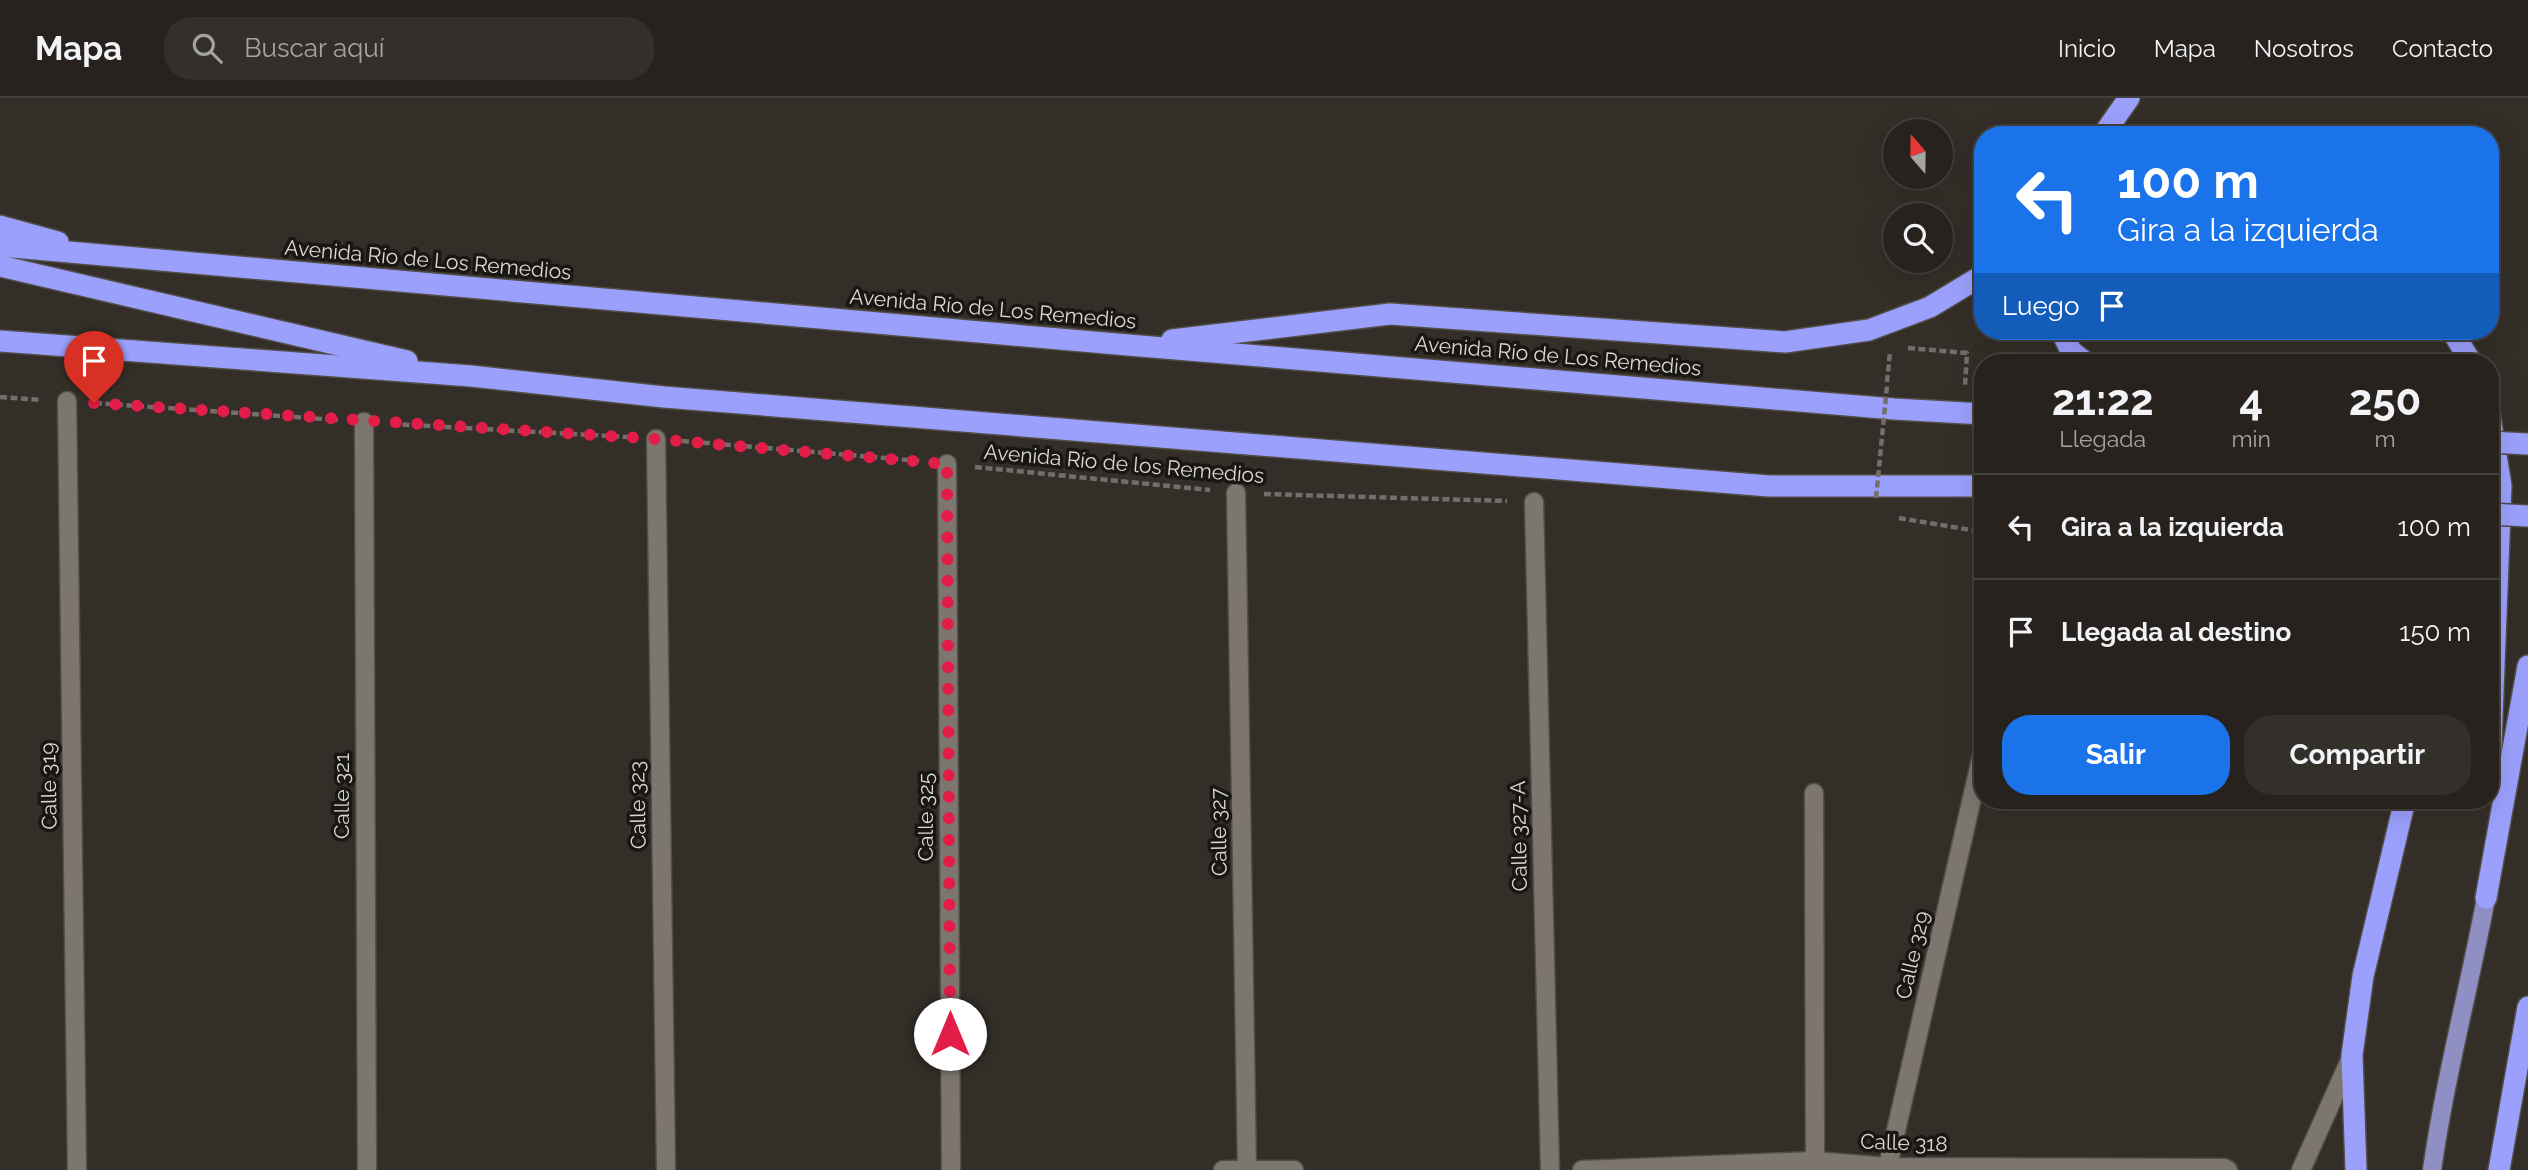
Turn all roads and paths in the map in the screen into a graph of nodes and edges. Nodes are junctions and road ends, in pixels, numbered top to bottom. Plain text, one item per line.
1 (2129, 98) edge
2 (2109, 126) edge
3 (0, 226) edge
4 (0, 246) edge
5 (111, 257) junction
6 (0, 266) edge
7 (1974, 280) edge
8 (0, 341) edge
9 (1128, 345) junction
10 (1890, 347) dead end
11 (1903, 348) dead end
12 (1967, 353) dead end
13 (471, 376) junction
14 (0, 397) edge
15 (67, 401) junction
16 (1974, 413) edge
17 (363, 422) junction
18 (656, 439) junction
19 (2499, 442) edge
20 (2528, 444) edge
21 (947, 464) junction
22 (2499, 473) edge
23 (1947, 486) junction
24 (1974, 486) edge
25 (1236, 493) junction
26 (1974, 495) edge
27 (1876, 498) dead end
28 (1534, 502) joint
29 (2499, 514) edge
30 (2528, 516) edge
31 (1890, 517) dead end
32 (1974, 531) edge
33 (2499, 538) edge
34 (2528, 666) edge
35 (1974, 789) edge
36 (1814, 793) dead end
37 (2403, 809) edge
38 (2489, 809) edge
39 (2486, 898) junction
40 (2528, 1007) edge
41 (2352, 1055) junction
42 (1815, 1161) junction
43 (1887, 1169) edge
44 (2004, 1169) edge
45 (2226, 1169) edge
46 (77, 1170) edge
47 (367, 1170) edge
48 (666, 1170) edge
49 (951, 1170) edge
50 (1223, 1170) edge
51 (1247, 1170) edge
52 (1294, 1170) edge
53 (1550, 1170) edge
54 (1582, 1170) edge
55 (2301, 1170) edge
56 (2356, 1170) edge
57 (2431, 1170) edge
58 (2499, 1170) edge

1 - 2 highway
3 - 5 highway
4 - 5 highway, Avenida Río de Los Remedios
5 - 9 highway, Avenida Río de Los Remedios
6 - 13 highway
7 - 9 highway
8 - 13 highway, Avenida Río de Los Remedios
9 - 16 highway, Avenida Río de Los Remedios
10 - 27 path, bridge
11 - 12 path
13 - 23 highway, Avenida Río de Los Remedios
14 - 15 path, Avenida Río de los Remedios
15 - 17 path, Avenida Río de los Remedios
15 - 46 street, Calle 319
17 - 18 path, Avenida Río de los Remedios
17 - 47 street, Calle 321
18 - 21 path, Avenida Río de los Remedios
18 - 48 street, Calle 323
19 - 20 highway, bridge
21 - 25 path, Avenida Río de los Remedios
21 - 49 street, Calle 325
22 - 33 highway
23 - 24 highway, Avenida Río de Los Remedios
23 - 26 highway
25 - 28 path, Avenida Río de los Remedios
25 - 51 street, Calle 327
28 - 53 street, Calle 327-A
29 - 30 highway, bridge
31 - 32 path
34 - 39 highway
35 - 43 street, Calle 329
36 - 42 street
37 - 41 highway
38 - 39 highway
39 - 57 main road
40 - 58 highway
41 - 55 street
41 - 56 highway
42 - 43 street, Calle 318
42 - 54 street, Calle 318
43 - 44 street, Calle 318
44 - 45 street, Calle 318
50 - 51 street
51 - 52 street

